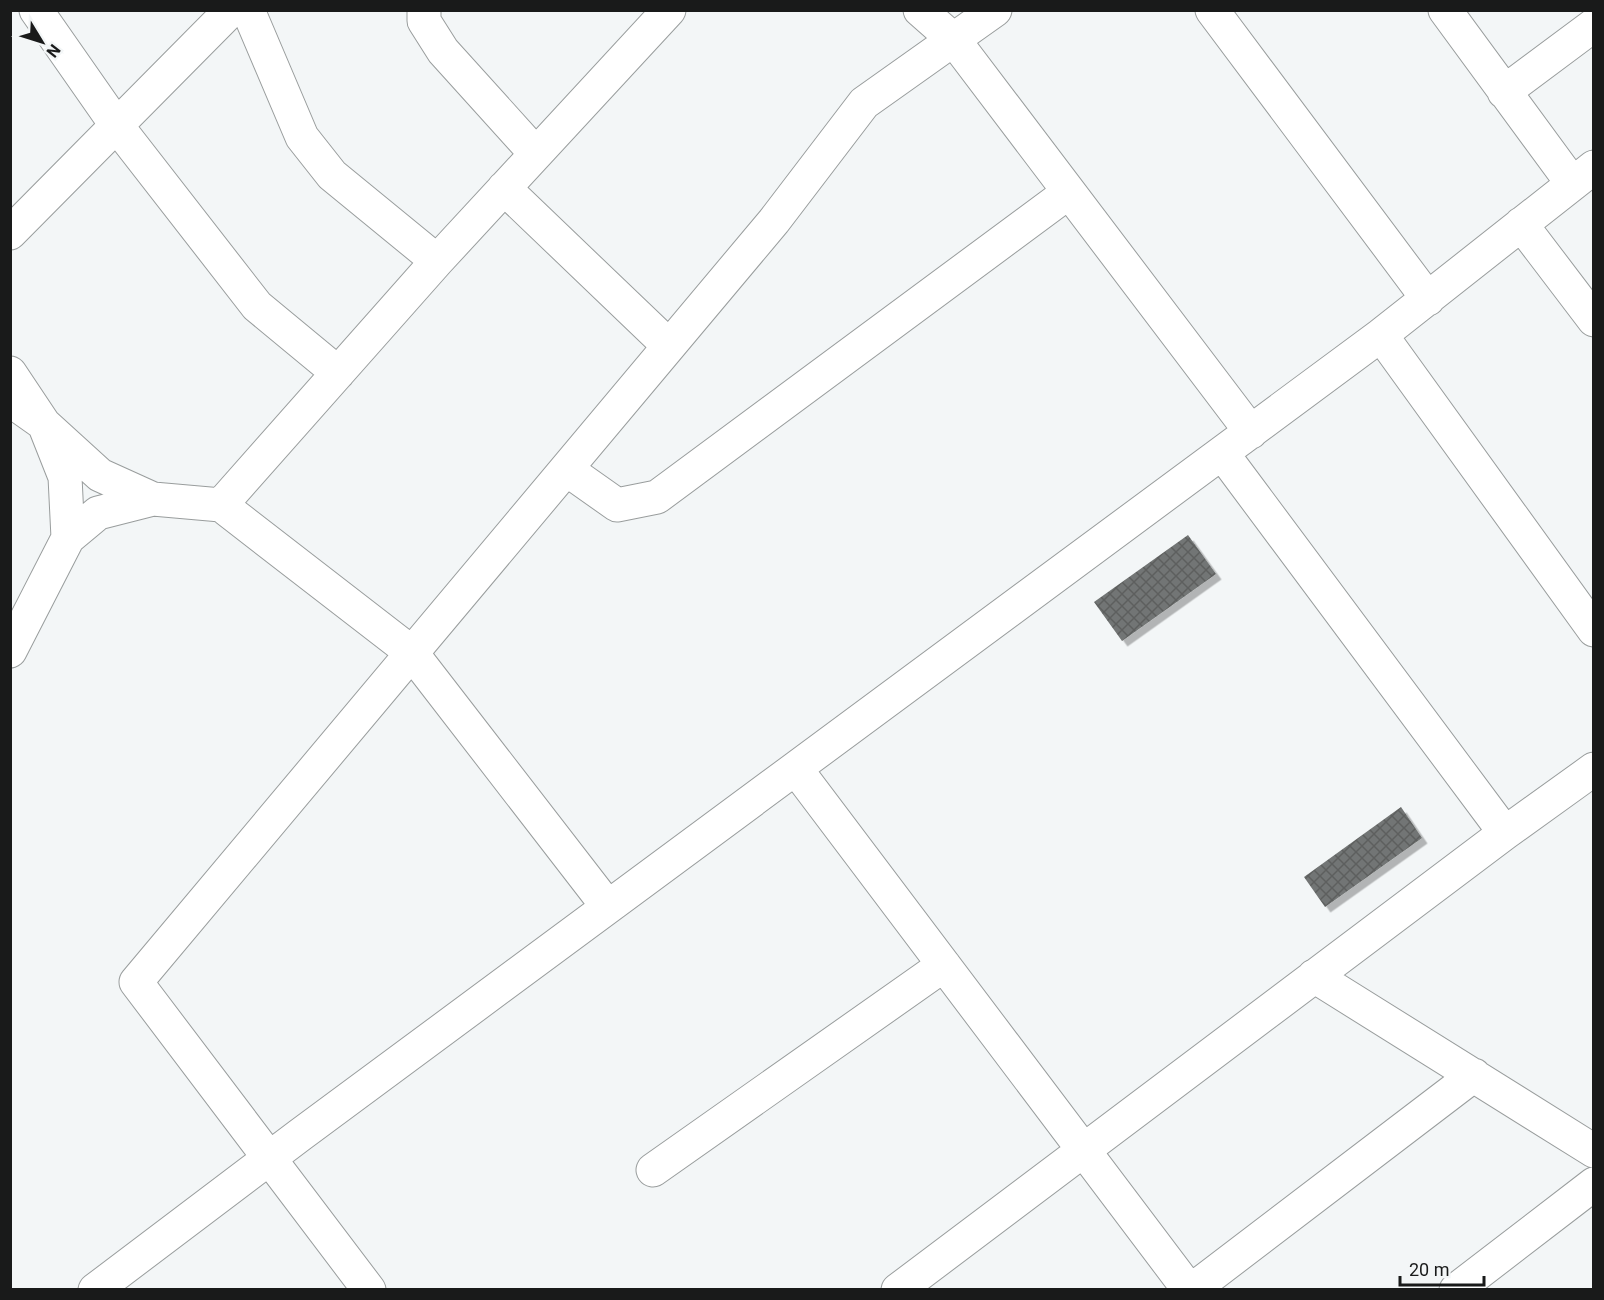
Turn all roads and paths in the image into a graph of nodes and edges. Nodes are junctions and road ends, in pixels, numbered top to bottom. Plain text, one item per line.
1 (36, 10) edge
2 (231, 10) edge
3 (248, 10) edge
4 (424, 10) edge
5 (669, 10) edge
6 (920, 10) edge
7 (995, 10) edge
8 (1212, 10) edge
9 (1445, 10) edge
10 (1593, 25) edge
11 (954, 40) junction
12 (1504, 92) junction
13 (117, 126) junction
14 (536, 154) junction
15 (1583, 175) edge
16 (504, 188) junction
17 (1069, 192) junction
18 (1521, 224) junction
19 (10, 233) edge
20 (437, 261) junction
21 (1428, 299) junction
22 (1593, 320) edge
23 (1381, 336) junction
24 (669, 346) junction
25 (10, 373) edge
26 (338, 373) junction
27 (10, 400) edge
28 (44, 424) junction
29 (1251, 432) junction
30 (1222, 453) junction
31 (566, 469) junction
32 (153, 500) junction
33 (220, 505) junction
34 (68, 538) junction
35 (1593, 630) edge
36 (10, 651) edge
37 (411, 652) junction
38 (796, 769) junction
39 (1593, 769) edge
40 (1505, 833) junction
41 (608, 907) junction
42 (944, 965) junction
43 (1314, 976) junction
44 (1474, 1075) junction
45 (1083, 1150) junction
46 (1593, 1151) edge
47 (269, 1158) junction
48 (653, 1170) dead end
49 (1593, 1184) edge
50 (96, 1289) edge
51 (369, 1290) edge
52 (898, 1290) edge
53 (1190, 1290) edge
54 (1456, 1290) edge

1 - 13 street
2 - 13 street
3 - 20 street
4 - 14 street
5 - 14 street
6 - 11 street
7 - 11 street
8 - 21 street
9 - 12 street
10 - 12 street
11 - 17 street
11 - 24 street
12 - 15 street
13 - 19 street
13 - 26 street
14 - 16 street
15 - 18 street
16 - 20 street
16 - 24 street
17 - 29 street
17 - 31 street
18 - 21 street
18 - 22 street
20 - 26 street
21 - 23 street
23 - 29 street
23 - 35 street
24 - 31 street
25 - 28 street
26 - 33 street
27 - 28 street
28 - 32 street
28 - 34 street
29 - 30 street
30 - 38 street
30 - 40 street
31 - 37 street
32 - 33 street
32 - 34 street
33 - 37 street
34 - 36 street
37 - 41 street
37 - 47 street
38 - 41 street
38 - 42 street
39 - 40 street
40 - 43 street
41 - 47 street
42 - 45 street
42 - 48 street
43 - 44 street
43 - 45 street
44 - 46 street
44 - 53 street
45 - 52 street
45 - 53 street
47 - 50 street
47 - 51 street
49 - 54 street

